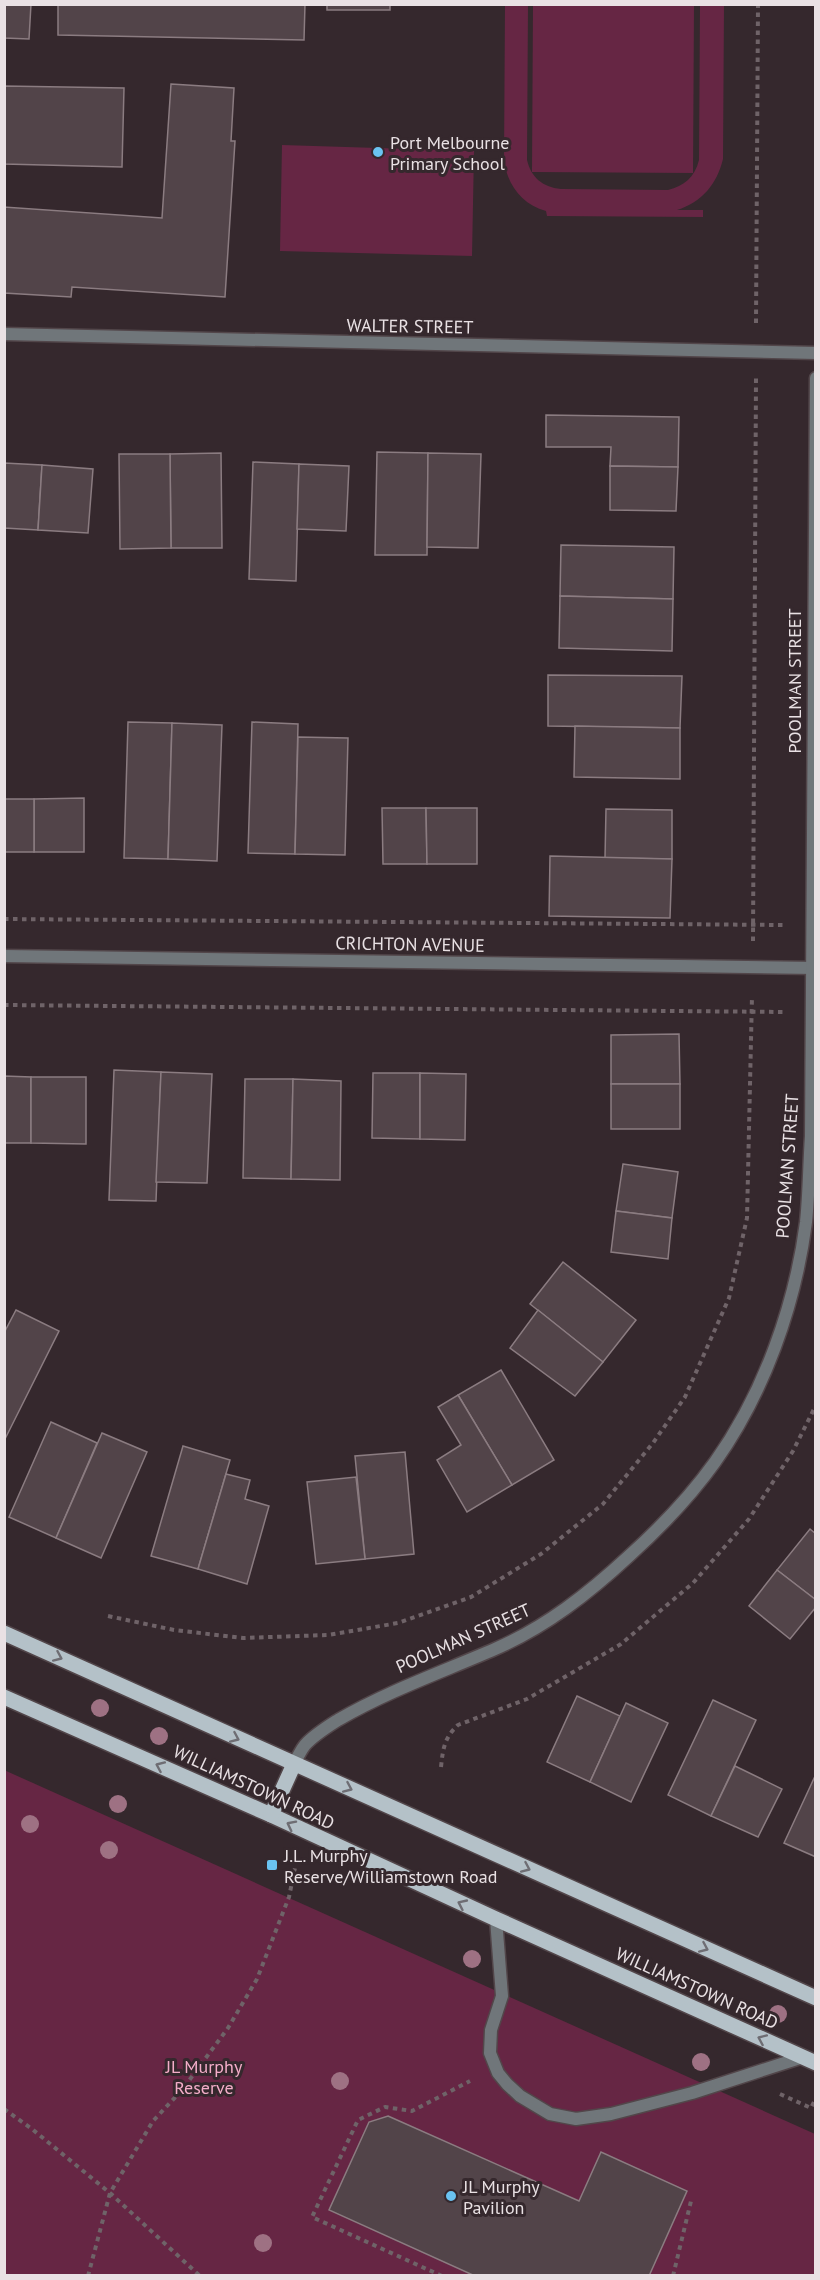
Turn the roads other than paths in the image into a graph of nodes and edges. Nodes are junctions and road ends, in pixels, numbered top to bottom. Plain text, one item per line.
1 (4, 334) edge
2 (816, 353) edge
3 (816, 378) edge
4 (4, 956) edge
5 (814, 968) edge
6 (4, 1633) edge
7 (4, 1697) edge
8 (294, 1764) junction
9 (271, 1815) junction
10 (496, 1919) junction
11 (816, 1998) edge
12 (809, 2060) edge

1 - 2 street, WALTER STREET
3 - 5 street, POOLMAN STREET
4 - 5 street, CRICHTON AVENUE
5 - 8 street, POOLMAN STREET
6 -> 8 main road, WILLIAMSTOWN ROAD
9 -> 7 main road, WILLIAMSTOWN ROAD
8 - 9 main road, POOLMAN STREET
8 -> 11 main road, WILLIAMSTOWN ROAD
10 -> 9 main road, WILLIAMSTOWN ROAD
12 -> 10 main road, WILLIAMSTOWN ROAD
10 - 12 street

